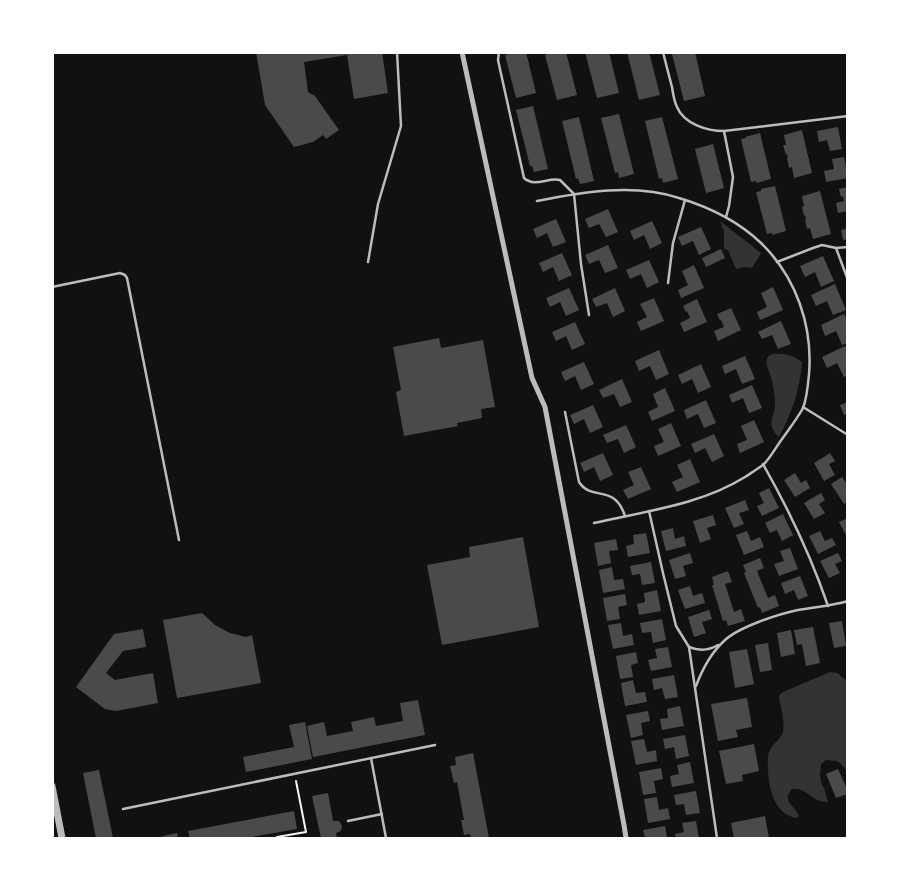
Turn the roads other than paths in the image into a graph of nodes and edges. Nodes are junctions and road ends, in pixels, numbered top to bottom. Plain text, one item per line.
1 (398, 52) edge
2 (462, 52) edge
3 (499, 52) edge
4 (663, 52) edge
5 (848, 116) edge
6 (724, 131) junction
7 (574, 194) junction
8 (685, 200) junction
9 (536, 201) dead end
10 (726, 217) junction
11 (848, 247) edge
12 (836, 248) junction
13 (368, 262) dead end
14 (777, 262) junction
15 (848, 280) edge
16 (668, 283) dead end
17 (52, 287) edge
18 (589, 315) dead end
19 (803, 407) junction
20 (565, 412) dead end
21 (848, 435) edge
22 (763, 464) junction
23 (649, 511) junction
24 (625, 516) junction
25 (594, 522) dead end
26 (179, 540) dead end
27 (848, 601) edge
28 (828, 606) junction
29 (721, 643) junction
30 (689, 646) junction
31 (695, 688) junction
32 (435, 745) dead end
33 (371, 758) junction
34 (52, 786) edge
35 (123, 809) dead end
36 (382, 814) junction
37 (348, 821) dead end
38 (62, 838) edge
39 (386, 838) edge
40 (626, 838) edge
41 (717, 838) edge

1 - 13 lane
2 - 40 street
3 - 7 lane
4 - 6 lane
5 - 6 lane
6 - 10 lane
7 - 8 lane
7 - 9 lane
7 - 18 lane
8 - 10 lane
8 - 16 lane
10 - 14 lane
11 - 12 lane
12 - 14 lane
12 - 15 lane
14 - 19 lane
17 - 26 lane
19 - 21 lane
19 - 22 lane
20 - 24 lane
22 - 23 lane
22 - 28 lane
23 - 24 lane
23 - 30 lane
24 - 25 lane
27 - 28 lane
28 - 29 lane
29 - 30 lane
29 - 31 lane
30 - 31 lane
31 - 41 lane
32 - 33 lane
33 - 35 lane
33 - 36 lane
34 - 38 street
36 - 37 lane
36 - 39 lane

